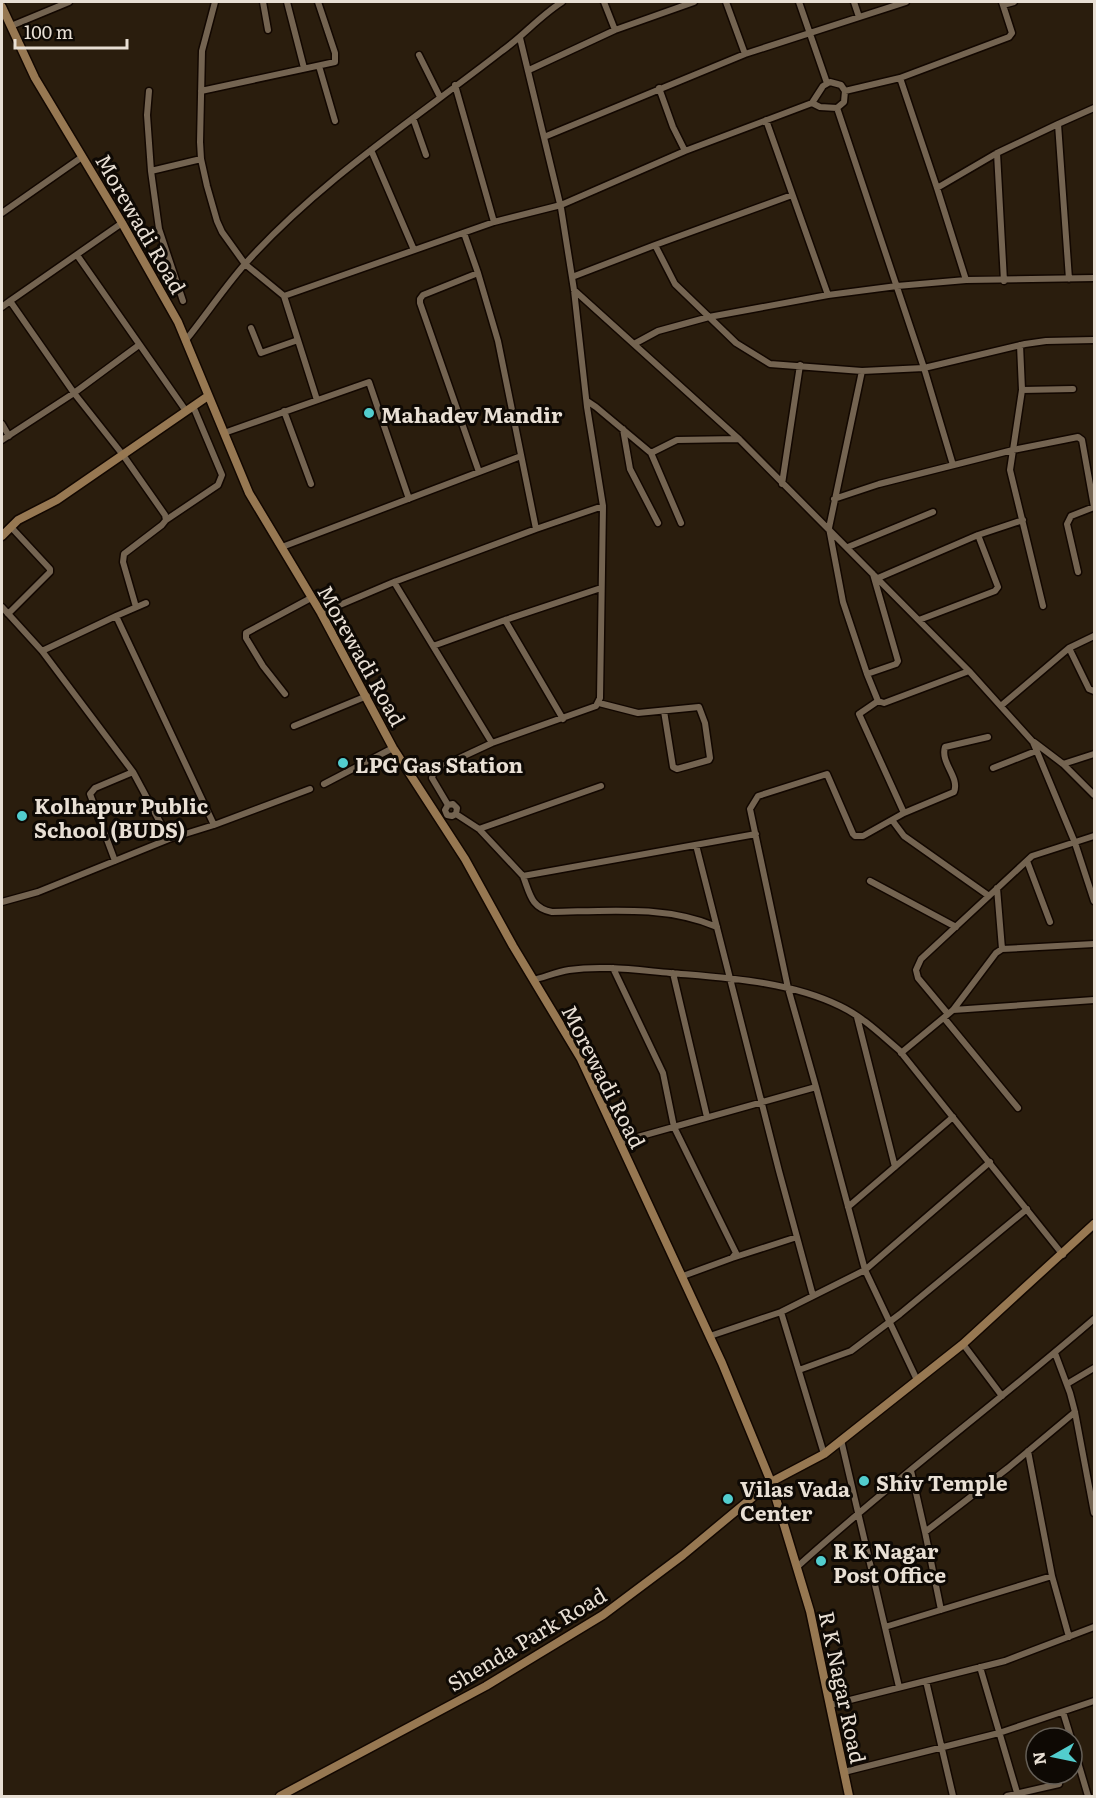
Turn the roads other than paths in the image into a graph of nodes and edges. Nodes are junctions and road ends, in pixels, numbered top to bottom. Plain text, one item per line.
1 (69, 2) edge
2 (215, 2) edge
3 (263, 2) edge
4 (287, 2) edge
5 (318, 2) edge
6 (562, 2) edge
7 (604, 2) edge
8 (694, 2) edge
9 (726, 2) edge
10 (799, 2) edge
11 (855, 2) edge
12 (906, 2) edge
13 (1014, 2) edge
14 (1002, 3) edge
15 (2, 7) edge
16 (859, 17) junction
17 (11, 26) junction
18 (268, 30) dead end
19 (615, 30) junction
20 (809, 34) junction
21 (519, 38) junction
22 (745, 54) junction
23 (418, 55) dead end
24 (319, 66) junction
25 (304, 68) junction
26 (529, 70) junction
27 (900, 78) junction
28 (827, 83) junction
29 (455, 86) junction
30 (659, 88) junction
31 (149, 91) dead end
32 (201, 91) junction
33 (845, 91) junction
34 (440, 97) junction
35 (812, 103) junction
36 (837, 108) junction
37 (1095, 108) edge
38 (413, 118) junction
39 (766, 120) junction
40 (335, 121) dead end
41 (1058, 124) junction
42 (544, 137) junction
43 (371, 150) junction
44 (685, 151) junction
45 (997, 153) junction
46 (426, 155) dead end
47 (82, 157) junction
48 (201, 159) junction
49 (151, 171) junction
50 (937, 188) junction
51 (792, 195) junction
52 (561, 205) junction
53 (2, 213) edge
54 (494, 222) junction
55 (122, 223) junction
56 (464, 233) junction
57 (655, 245) junction
58 (414, 250) junction
59 (76, 255) junction
60 (245, 264) junction
61 (478, 273) junction
62 (572, 277) junction
63 (1095, 278) edge
64 (1069, 279) junction
65 (966, 280) junction
66 (1004, 281) junction
67 (897, 286) junction
68 (574, 290) junction
69 (828, 295) junction
70 (284, 296) junction
71 (10, 301) junction
72 (183, 301) dead end
73 (2, 307) edge
74 (709, 317) junction
75 (251, 327) dead end
76 (186, 340) junction
77 (298, 340) junction
78 (1095, 340) edge
79 (634, 344) junction
80 (138, 345) junction
81 (1020, 345) junction
82 (800, 365) junction
83 (924, 368) junction
84 (862, 371) junction
85 (1073, 389) dead end
86 (1022, 390) junction
87 (74, 393) junction
88 (208, 396) junction
89 (317, 400) junction
90 (587, 401) junction
91 (189, 409) junction
92 (284, 411) junction
93 (2, 424) edge
94 (623, 429) junction
95 (224, 433) junction
96 (9, 436) junction
97 (739, 439) junction
98 (2, 440) edge
99 (1012, 450) junction
100 (651, 453) junction
101 (123, 455) junction
102 (521, 456) junction
103 (953, 465) junction
104 (1092, 470) edge
105 (479, 472) junction
106 (311, 484) dead end
107 (782, 484) junction
108 (409, 499) junction
109 (834, 499) junction
110 (603, 506) junction
111 (1094, 508) edge
112 (933, 512) dead end
113 (166, 520) junction
114 (1023, 520) junction
115 (657, 523) dead end
116 (681, 523) dead end
117 (11, 527) junction
118 (829, 528) junction
119 (536, 529) junction
120 (978, 535) junction
121 (2, 536) edge
122 (282, 547) junction
123 (848, 547) junction
124 (1078, 572) dead end
125 (875, 575) junction
126 (394, 582) junction
127 (601, 588) junction
128 (311, 598) junction
129 (146, 603) dead end
130 (1043, 606) dead end
131 (136, 607) junction
132 (2, 608) edge
133 (321, 613) junction
134 (8, 614) junction
135 (117, 616) junction
136 (506, 620) junction
137 (919, 620) junction
138 (1095, 636) edge
139 (433, 646) junction
140 (1069, 648) junction
141 (42, 651) junction
142 (969, 671) junction
143 (867, 674) junction
144 (1095, 691) edge
145 (285, 694) dead end
146 (367, 696) junction
147 (878, 701) junction
148 (599, 703) junction
149 (1002, 705) junction
150 (664, 711) junction
151 (563, 719) junction
152 (294, 726) dead end
153 (988, 736) dead end
154 (492, 742) junction
155 (1033, 742) junction
156 (393, 748) junction
157 (1036, 751) junction
158 (1095, 754) edge
159 (1063, 764) junction
160 (993, 768) dead end
161 (133, 772) junction
162 (324, 784) dead end
163 (601, 786) dead end
164 (310, 789) dead end
165 (1095, 795) edge
166 (447, 805) junction
167 (904, 813) junction
168 (456, 814) junction
169 (444, 818) junction
170 (892, 820) junction
171 (214, 825) junction
172 (479, 829) junction
173 (756, 834) junction
174 (1095, 836) edge
175 (169, 839) junction
176 (1075, 843) junction
177 (696, 845) junction
178 (115, 861) junction
179 (1027, 861) junction
180 (523, 876) junction
181 (870, 881) dead end
182 (997, 888) junction
183 (989, 897) junction
184 (1095, 901) edge
185 (2, 902) edge
186 (1050, 921) dead end
187 (717, 927) junction
188 (956, 927) junction
189 (1095, 944) edge
190 (1002, 949) junction
191 (613, 968) junction
192 (673, 973) junction
193 (731, 978) junction
194 (533, 980) junction
195 (788, 988) junction
196 (1095, 1000) edge
197 (948, 1014) junction
198 (857, 1017) junction
199 (901, 1053) junction
200 (816, 1087) junction
201 (762, 1102) junction
202 (1017, 1108) dead end
203 (953, 1117) junction
204 (707, 1118) junction
205 (674, 1127) junction
206 (620, 1142) junction
207 (990, 1162) junction
208 (896, 1167) junction
209 (848, 1207) junction
210 (1027, 1209) junction
211 (1095, 1224) edge
212 (797, 1237) junction
213 (1063, 1255) junction
214 (732, 1258) junction
215 (865, 1270) junction
216 (682, 1276) junction
217 (813, 1296) junction
218 (781, 1312) junction
219 (1095, 1318) edge
220 (889, 1323) junction
221 (710, 1336) junction
222 (963, 1344) junction
223 (1055, 1353) junction
224 (1095, 1368) edge
225 (799, 1370) junction
226 (916, 1380) junction
227 (1067, 1384) junction
228 (1002, 1396) junction
229 (1075, 1412) junction
230 (841, 1440) junction
231 (1028, 1451) junction
232 (824, 1454) junction
233 (911, 1471) junction
234 (771, 1482) junction
235 (858, 1512) junction
236 (1095, 1513) edge
237 (925, 1532) junction
238 (797, 1567) junction
239 (1052, 1576) junction
240 (941, 1610) junction
241 (885, 1627) junction
242 (1095, 1627) edge
243 (1069, 1637) junction
244 (980, 1667) junction
245 (926, 1681) junction
246 (899, 1687) junction
247 (1095, 1701) edge
248 (830, 1705) junction
249 (1063, 1712) junction
250 (1068, 1726) edge
251 (999, 1733) junction
252 (942, 1748) junction
253 (844, 1772) junction
254 (1051, 1786) edge
255 (1017, 1795) edge
256 (280, 1797) edge
257 (849, 1797) edge
258 (953, 1797) edge
259 (1007, 1797) edge

1 - 17 street
2 - 32 street
3 - 18 street
4 - 25 street
5 - 24 street
6 - 21 street
7 - 19 street
8 - 19 street
9 - 22 street
10 - 20 street
11 - 16 street
12 - 16 street
13 - 14 street
14 - 27 street
15 - 17 main road, Morewadi Road
16 - 20 street
17 - 47 main road, Morewadi Road
19 - 26 street
20 - 22 street
20 - 28 street
21 - 26 street
21 - 29 street
22 - 30 street
23 - 34 street
24 - 25 street
24 - 40 street
25 - 32 street
26 - 42 street
27 - 33 street
27 - 50 street
28 - 33 street
28 - 35 street
29 - 34 street
29 - 54 street
30 - 42 street
30 - 44 street
31 - 49 street
32 - 48 street
33 - 36 street
34 - 38 street
35 - 36 street
35 - 39 street
36 - 67 street
37 - 41 street
38 - 43 street
38 - 46 street
39 - 44 street
39 - 51 street
41 - 45 street
41 - 64 street
42 - 52 street
43 - 58 street
43 - 60 street
44 - 52 street
45 - 50 street
45 - 66 street
47 - 53 street
47 - 55 main road, Morewadi Road
48 - 49 street
48 - 60 street
49 - 72 street
50 - 65 street
51 - 57 street
51 - 69 street
52 - 54 street
52 - 62 street
54 - 56 street
55 - 59 street
55 - 76 main road, Morewadi Road
56 - 58 street
56 - 61 street
57 - 62 street
57 - 74 street
58 - 70 street
59 - 71 street
59 - 80 street
60 - 70 street
60 - 76 street
61 - 102 street
61 - 105 street
62 - 68 street
63 - 64 street
64 - 66 street
65 - 66 street
65 - 67 street
67 - 69 street
67 - 83 street
68 - 79 street
68 - 90 street
69 - 74 street
70 - 77 street
71 - 73 street
71 - 87 street
74 - 79 street
74 - 82 street
75 - 77 street
76 - 88 main road, Morewadi Road
77 - 89 street
78 - 81 street
79 - 97 street
80 - 87 street
80 - 91 street
81 - 83 street
81 - 86 street
82 - 84 street
82 - 107 street
83 - 84 street
83 - 103 street
84 - 109 street
85 - 86 street
86 - 99 street
87 - 96 street
87 - 101 street
88 - 91 main road
88 - 95 main road, Morewadi Road
89 - 92 street
89 - 108 street
90 - 94 street
90 - 110 street
91 - 101 main road
91 - 113 street
92 - 95 street
92 - 106 street
93 - 96 street
94 - 100 street
94 - 115 street
95 - 122 main road, Morewadi Road
96 - 98 street
97 - 100 street
97 - 107 street
99 - 103 street
99 - 104 street
99 - 114 street
100 - 116 street
101 - 113 street
101 - 117 main road
102 - 105 street
102 - 119 street
103 - 109 street
104 - 111 street
105 - 108 street
107 - 118 street
108 - 122 street
109 - 118 street
110 - 119 street
110 - 127 street
111 - 124 street
112 - 123 street
113 - 131 street
114 - 120 street
114 - 130 street
117 - 121 main road
117 - 134 street
118 - 123 street
118 - 143 street
119 - 126 street
120 - 125 street
120 - 137 street
122 - 128 main road, Morewadi Road
123 - 125 street
125 - 137 street
125 - 143 street
126 - 133 street
126 - 139 street
127 - 136 street
127 - 148 street
128 - 133 main road, Morewadi Road
128 - 145 street
129 - 131 street
131 - 135 street
132 - 134 street
133 - 146 main road, Morewadi Road
134 - 141 street
135 - 141 street
135 - 171 street
136 - 139 street
136 - 151 street
137 - 142 street
138 - 140 street
139 - 154 street
140 - 144 street
140 - 149 street
141 - 161 street
142 - 147 street
142 - 149 street
143 - 147 street
146 - 152 street
146 - 156 main road, Morewadi Road
147 - 167 street
148 - 150 street
148 - 151 street
149 - 155 street
150 - 150 street
151 - 154 street
153 - 167 street
154 - 166 street
155 - 157 street
155 - 159 street
156 - 162 street
156 - 169 main road, Morewadi Road
157 - 160 street
157 - 176 street
158 - 159 street
159 - 165 street
161 - 175 street
161 - 178 street
163 - 172 street
164 - 171 street
166 - 168 street
166 - 169 street
167 - 170 street
168 - 169 street
168 - 172 street
169 - 194 main road, Morewadi Road
170 - 173 street
170 - 183 street
171 - 175 street
172 - 180 street
173 - 177 street
173 - 195 street
174 - 176 street
175 - 178 street
176 - 179 street
176 - 184 street
177 - 180 street
177 - 187 street
178 - 185 street
179 - 182 street
179 - 186 street
180 - 187 street
181 - 188 street
182 - 183 street
182 - 190 street
183 - 188 street
187 - 193 street
188 - 197 street
189 - 190 street
190 - 197 street
191 - 192 street
191 - 194 street
191 - 205 street
192 - 193 street
192 - 204 street
193 - 195 street
193 - 201 street
194 - 206 main road, Morewadi Road
195 - 198 street
195 - 200 street
196 - 197 street
197 - 199 street
197 - 202 street
198 - 199 street
198 - 208 street
199 - 203 street
200 - 201 street
200 - 209 street
201 - 204 street
201 - 212 street
203 - 207 street
203 - 208 street
204 - 205 street
205 - 206 street
205 - 214 street
206 - 216 main road, Morewadi Road
207 - 210 street
207 - 215 street
208 - 209 street
209 - 215 street
210 - 213 street
210 - 220 street
211 - 213 main road, Shenda Park Road
212 - 214 street
212 - 217 street
213 - 222 main road, Shenda Park Road
214 - 216 street
215 - 217 street
215 - 220 street
216 - 221 main road, Morewadi Road
217 - 218 street
218 - 221 street
218 - 225 street
219 - 223 street
220 - 225 street
220 - 226 street
221 - 234 main road, Morewadi Road
222 - 226 main road, Shenda Park Road
222 - 228 street
223 - 227 street
223 - 228 street
224 - 227 street
225 - 232 street
226 - 230 main road, Shenda Park Road
227 - 229 street
228 - 233 street
229 - 231 street
229 - 236 street
230 - 232 main road, Shenda Park Road
230 - 235 street
231 - 237 street
231 - 239 street
232 - 234 main road, Shenda Park Road
233 - 235 street
233 - 237 street
234 - 238 main road, R K Nagar Road
234 - 256 main road, Shenda Park Road
235 - 238 street
235 - 241 street
237 - 240 street
238 - 248 main road, R K Nagar Road
239 - 240 street
239 - 243 street
240 - 241 street
241 - 246 street
242 - 243 street
243 - 244 street
244 - 245 street
244 - 251 street
245 - 246 street
245 - 252 street
246 - 248 street
247 - 249 street
248 - 253 main road, R K Nagar Road
249 - 250 street
249 - 251 street
251 - 252 street
251 - 255 street
252 - 253 street
252 - 258 street
253 - 257 main road, R K Nagar Road
254 - 255 street
255 - 259 street

